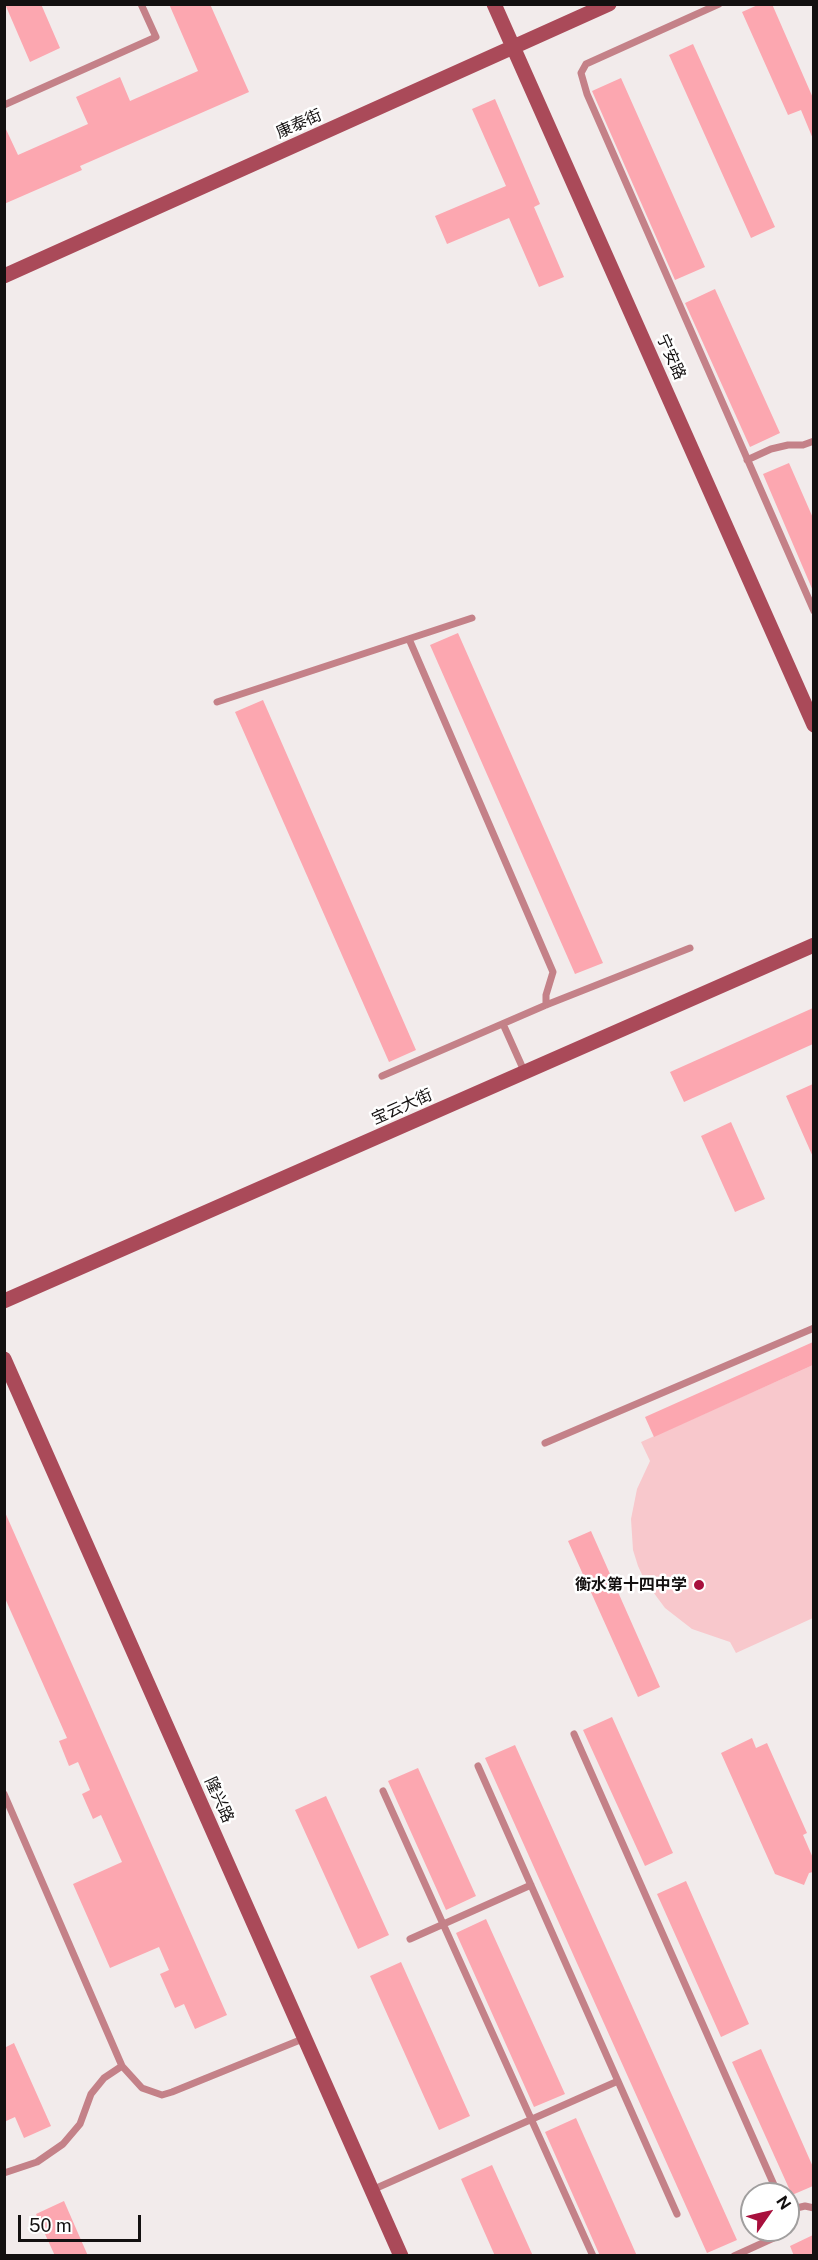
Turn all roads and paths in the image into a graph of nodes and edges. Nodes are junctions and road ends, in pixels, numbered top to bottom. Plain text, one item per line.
1 (141, 4) edge
2 (494, 4) edge
3 (609, 4) edge
4 (719, 4) edge
5 (513, 47) junction
6 (4, 105) edge
7 (4, 276) edge
8 (813, 441) edge
9 (747, 460) junction
10 (813, 611) edge
11 (472, 618) dead end
12 (409, 639) junction
13 (217, 702) dead end
14 (813, 725) edge
15 (813, 945) edge
16 (690, 948) dead end
17 (546, 1005) junction
18 (503, 1023) junction
19 (525, 1073) junction
20 (382, 1076) dead end
21 (4, 1301) edge
22 (813, 1328) edge
23 (4, 1359) edge
24 (545, 1443) dead end
25 (574, 1734) dead end
26 (478, 1766) dead end
27 (383, 1791) dead end
28 (4, 1794) edge
29 (531, 1885) junction
30 (443, 1924) junction
31 (410, 1939) dead end
32 (305, 2038) junction
33 (122, 2066) junction
34 (618, 2081) junction
35 (531, 2120) junction
36 (4, 2173) edge
37 (773, 2182) edge
38 (372, 2190) junction
39 (677, 2214) dead end
40 (765, 2242) edge
41 (401, 2256) edge
42 (593, 2256) edge
43 (734, 2256) edge

1 - 6 lane
2 - 5 street, 宁安路
3 - 5 street, 康泰街
4 - 9 lane
5 - 7 street, 康泰街
5 - 14 street, 宁安路
8 - 9 lane
9 - 10 lane
11 - 12 lane
12 - 13 lane
12 - 17 lane
15 - 19 street, 宝云大街
16 - 17 lane
17 - 18 lane
18 - 19 lane
18 - 20 lane
19 - 21 street, 宝云大街
22 - 24 lane
23 - 32 street, 隆兴路
25 - 37 lane
26 - 29 lane
27 - 30 lane
28 - 33 lane
29 - 30 lane
29 - 34 lane
30 - 31 lane
30 - 35 lane
32 - 33 lane
32 - 38 street, 隆兴路
33 - 36 lane
34 - 35 lane
34 - 39 lane
35 - 38 lane
35 - 42 lane
38 - 41 street, 隆兴路
40 - 43 lane

